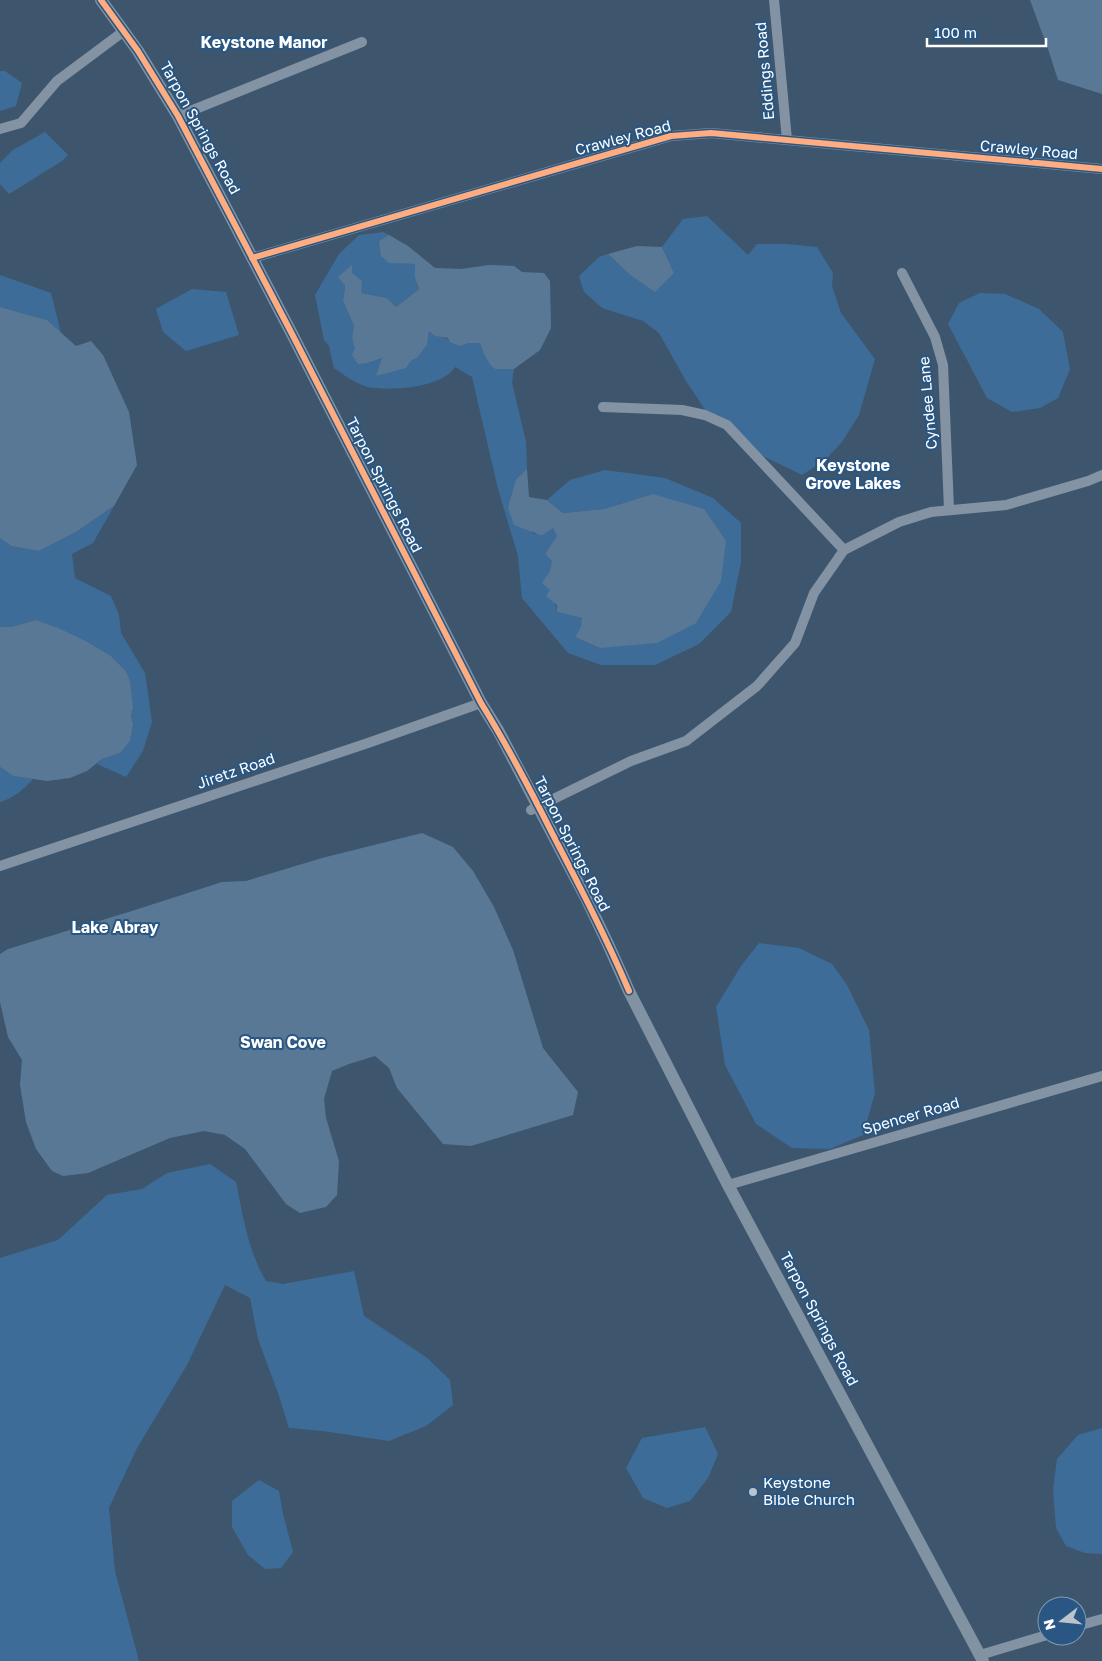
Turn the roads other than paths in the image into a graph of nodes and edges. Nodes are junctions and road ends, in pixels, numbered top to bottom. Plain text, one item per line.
1 (101, 0) edge
2 (774, 0) edge
3 (124, 31) junction
4 (362, 42) dead end
5 (178, 116) junction
6 (0, 129) edge
7 (787, 140) junction
8 (1102, 169) edge
9 (252, 258) junction
10 (902, 273) dead end
11 (603, 407) dead end
12 (1102, 475) edge
13 (950, 510) junction
14 (844, 550) junction
15 (481, 703) junction
16 (535, 808) junction
17 (0, 866) edge
18 (1102, 1076) edge
19 (728, 1184) junction
20 (1102, 1619) edge
21 (1087, 1623) edge
22 (1037, 1638) edge
23 (981, 1658) edge

1 - 3 main road, Tarpon Springs Road
2 - 7 street, Eddings Road
3 - 5 main road, Tarpon Springs Road
3 - 6 street
4 - 5 street
5 - 9 main road, Tarpon Springs Road
7 - 8 street, Crawley Road
7 - 9 street, Crawley Road
9 - 15 main road, Tarpon Springs Road
10 - 13 street, Cyndee Lane
11 - 14 street
12 - 13 street
13 - 14 street
14 - 16 street
15 - 16 main road, Tarpon Springs Road
15 - 17 street, Jiretz Road
16 - 19 main road, Tarpon Springs Road
18 - 19 street, Spencer Road
19 - 23 main road, Tarpon Springs Road
20 - 21 street
22 - 23 street

